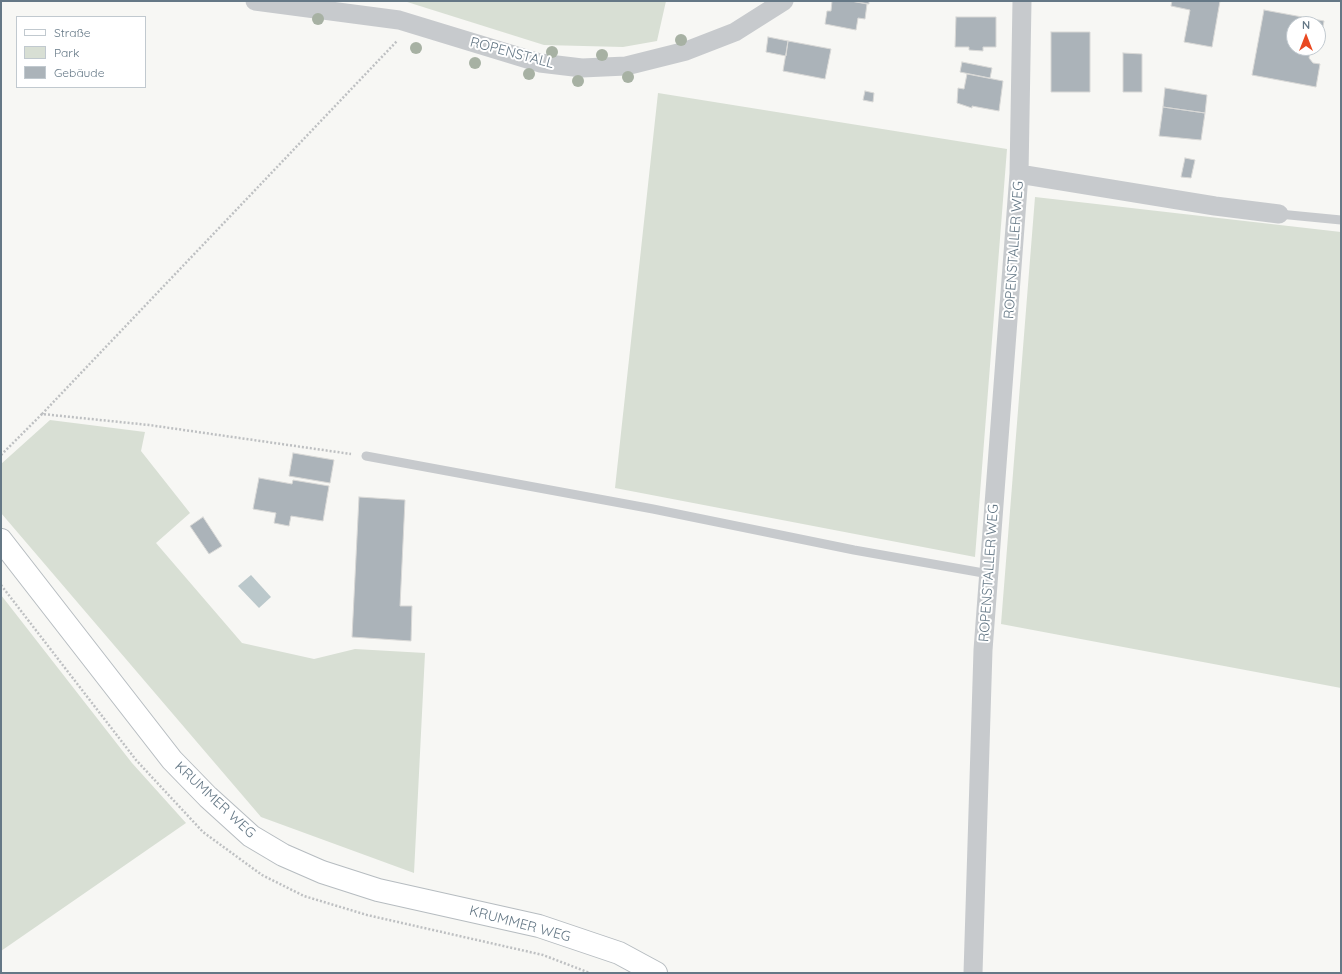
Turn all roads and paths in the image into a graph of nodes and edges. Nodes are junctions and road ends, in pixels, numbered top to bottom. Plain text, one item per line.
1 (255, 1) edge
2 (784, 1) edge
3 (1022, 1) edge
4 (399, 20) junction
5 (1020, 174) junction
6 (1279, 214) joint
7 (1341, 220) edge
8 (42, 414) junction
9 (1, 455) edge
10 (366, 456) joint
11 (1, 540) edge
12 (989, 574) junction
13 (656, 973) edge
14 (973, 973) edge

1 - 4 street, ROPENSTALL
2 - 4 street, ROPENSTALL
3 - 5 street, ROPENSTALLER WEG
4 - 8 path
5 - 6 street, ROPENSTALLER WEG
5 - 12 street, ROPENSTALLER WEG
6 - 7 lane
8 - 9 path
8 - 10 path
10 - 12 lane
11 - 13 main road, KRUMMER WEG
12 - 14 street, ROPENSTALLER WEG

